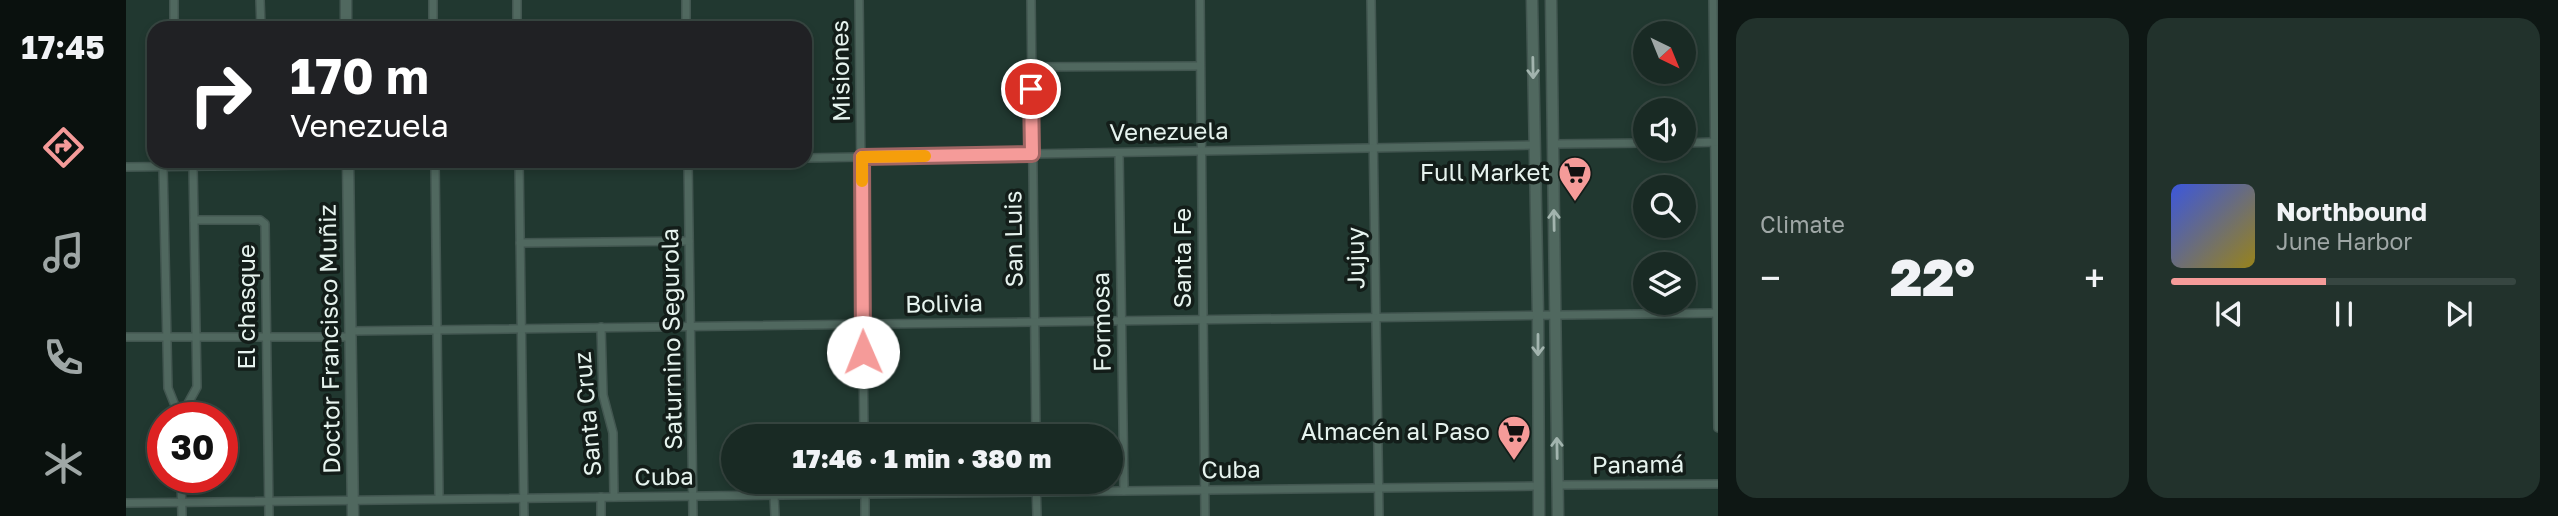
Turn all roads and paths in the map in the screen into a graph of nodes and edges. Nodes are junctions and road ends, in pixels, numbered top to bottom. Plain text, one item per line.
1 (174, 0) edge
2 (261, 0) edge
3 (346, 0) edge
4 (433, 0) edge
5 (517, 0) edge
6 (686, 0) edge
7 (859, 0) edge
8 (1031, 0) edge
9 (1200, 0) edge
10 (1371, 0) edge
11 (1532, 0) edge
12 (1551, 0) edge
13 (1713, 0) edge
14 (174, 21) edge
15 (261, 21) edge
16 (346, 21) edge
17 (433, 21) edge
18 (517, 21) edge
19 (686, 21) edge
20 (1030, 66) junction
21 (1199, 66) junction
22 (1716, 142) edge
23 (1633, 143) edge
24 (1696, 143) edge
25 (1553, 144) junction
26 (1534, 145) junction
27 (1373, 146) junction
28 (1202, 151) junction
29 (1119, 153) junction
30 (1032, 154) junction
31 (862, 157) junction
32 (812, 158) edge
33 (147, 166) edge
34 (126, 167) edge
35 (163, 168) edge
36 (193, 168) edge
37 (348, 168) edge
38 (435, 168) edge
39 (519, 168) edge
40 (688, 168) edge
41 (194, 220) junction
42 (1716, 233) edge
43 (689, 241) junction
44 (520, 243) junction
45 (1717, 313) edge
46 (1538, 315) junction
47 (1555, 315) junction
48 (1376, 317) junction
49 (1203, 320) junction
50 (1122, 321) junction
51 (1034, 322) junction
52 (862, 324) junction
53 (691, 326) junction
54 (601, 327) junction
55 (521, 328) junction
56 (437, 330) junction
57 (351, 334) junction
58 (126, 337) edge
59 (166, 337) junction
60 (197, 337) junction
61 (267, 337) junction
62 (174, 402) edge
63 (189, 402) edge
64 (864, 424) edge
65 (1036, 424) edge
66 (1718, 428) edge
67 (1718, 484) edge
68 (1558, 485) junction
69 (1538, 486) junction
70 (1378, 488) junction
71 (1205, 490) junction
72 (1124, 491) joint
73 (181, 493) edge
74 (865, 494) joint
75 (1037, 494) edge
76 (774, 495) junction
77 (693, 496) junction
78 (601, 497) junction
79 (614, 497) junction
80 (524, 498) junction
81 (439, 499) junction
82 (353, 500) junction
83 (268, 501) junction
84 (181, 502) junction
85 (126, 503) edge
86 (182, 516) edge
87 (269, 516) edge
88 (353, 516) edge
89 (524, 516) edge
90 (601, 516) edge
91 (694, 516) edge
92 (775, 516) edge
93 (865, 516) edge
94 (1037, 516) edge
95 (1205, 516) edge
96 (1379, 516) edge
97 (1539, 516) edge
98 (1558, 516) edge

1 - 14 street
2 - 15 street
3 - 16 main road
4 - 17 street
5 - 18 street
6 - 19 street
7 - 31 street, Misiones
8 - 20 street, San Luis
9 - 21 street, Santa Fe
10 - 27 street, Jujuy
11 -> 26 main road
12 - 25 main road
13 - 22 street
20 - 21 street
20 - 30 street, San Luis
21 - 28 street, Santa Fe
22 - 24 street
22 - 42 street
23 - 25 street
47 -> 25 main road
26 - 27 street, Venezuela
26 - 46 main road
27 - 28 street, Venezuela
27 - 48 street, Jujuy
28 - 29 street, Venezuela
28 - 49 street, Santa Fe
29 - 30 street, Venezuela
29 - 50 street, Formosa
30 - 31 street, Venezuela
30 - 51 street, San Luis
31 - 32 street, Venezuela
31 - 52 street, Misiones
33 - 34 street
35 - 59 street
36 - 41 street
37 - 57 main road, Doctor Francisco Muñiz
38 - 56 street
39 - 44 street
40 - 43 street, Saturnino Segurola
41 - 60 street
41 - 61 street, El chasque
42 - 45 street
43 - 44 street
43 - 53 street, Saturnino Segurola
44 - 55 street
45 - 47 street, Bolivia
45 - 66 street
46 - 47 street, Bolivia
46 - 48 street, Bolivia
46 -> 69 main road
68 -> 47 main road
48 - 49 street, Bolivia
48 - 70 street, Jujuy
49 - 50 street, Bolivia
49 - 71 street, Santa Fe
50 - 51 street, Bolivia
50 - 72 street, Formosa
51 - 52 street, Bolivia
51 - 65 street, San Luis
52 - 53 street, Bolivia
52 - 64 street, Misiones
53 - 54 street, Bolivia
53 - 77 street, Saturnino Segurola
54 - 55 street, Bolivia
54 - 79 street, Santa Cruz
55 - 56 street, Bolivia
55 - 80 street
56 - 57 street, Bolivia
56 - 81 street
57 - 61 street, Bolivia
57 - 82 main road, Doctor Francisco Muñiz
58 - 59 street, Bolivia
59 - 60 street, Bolivia
59 - 62 street
60 - 61 street, Bolivia
60 - 63 street
61 - 83 street, El chasque
67 - 68 street, Panamá
68 - 98 main road
69 - 70 street, Cuba
69 - 97 main road
70 - 71 street, Cuba
70 - 96 street, Jujuy
71 - 72 street, Cuba
71 - 95 street, Santa Fe
73 - 84 street
74 - 76 street, Cuba
74 - 93 street
75 - 94 street
76 - 77 street, Cuba
76 - 92 street
77 - 79 street, Cuba
77 - 91 street, Saturnino Segurola
78 - 79 street, Cuba
78 - 80 street, Cuba
78 - 90 street, Santa Cruz
80 - 81 street, Cuba
80 - 89 street
81 - 82 street, Cuba
82 - 83 street, Cuba
82 - 88 main road, Doctor Francisco Muñiz
83 - 84 street, Cuba
83 - 87 street, El chasque
84 - 85 street, Cuba
84 - 86 street

